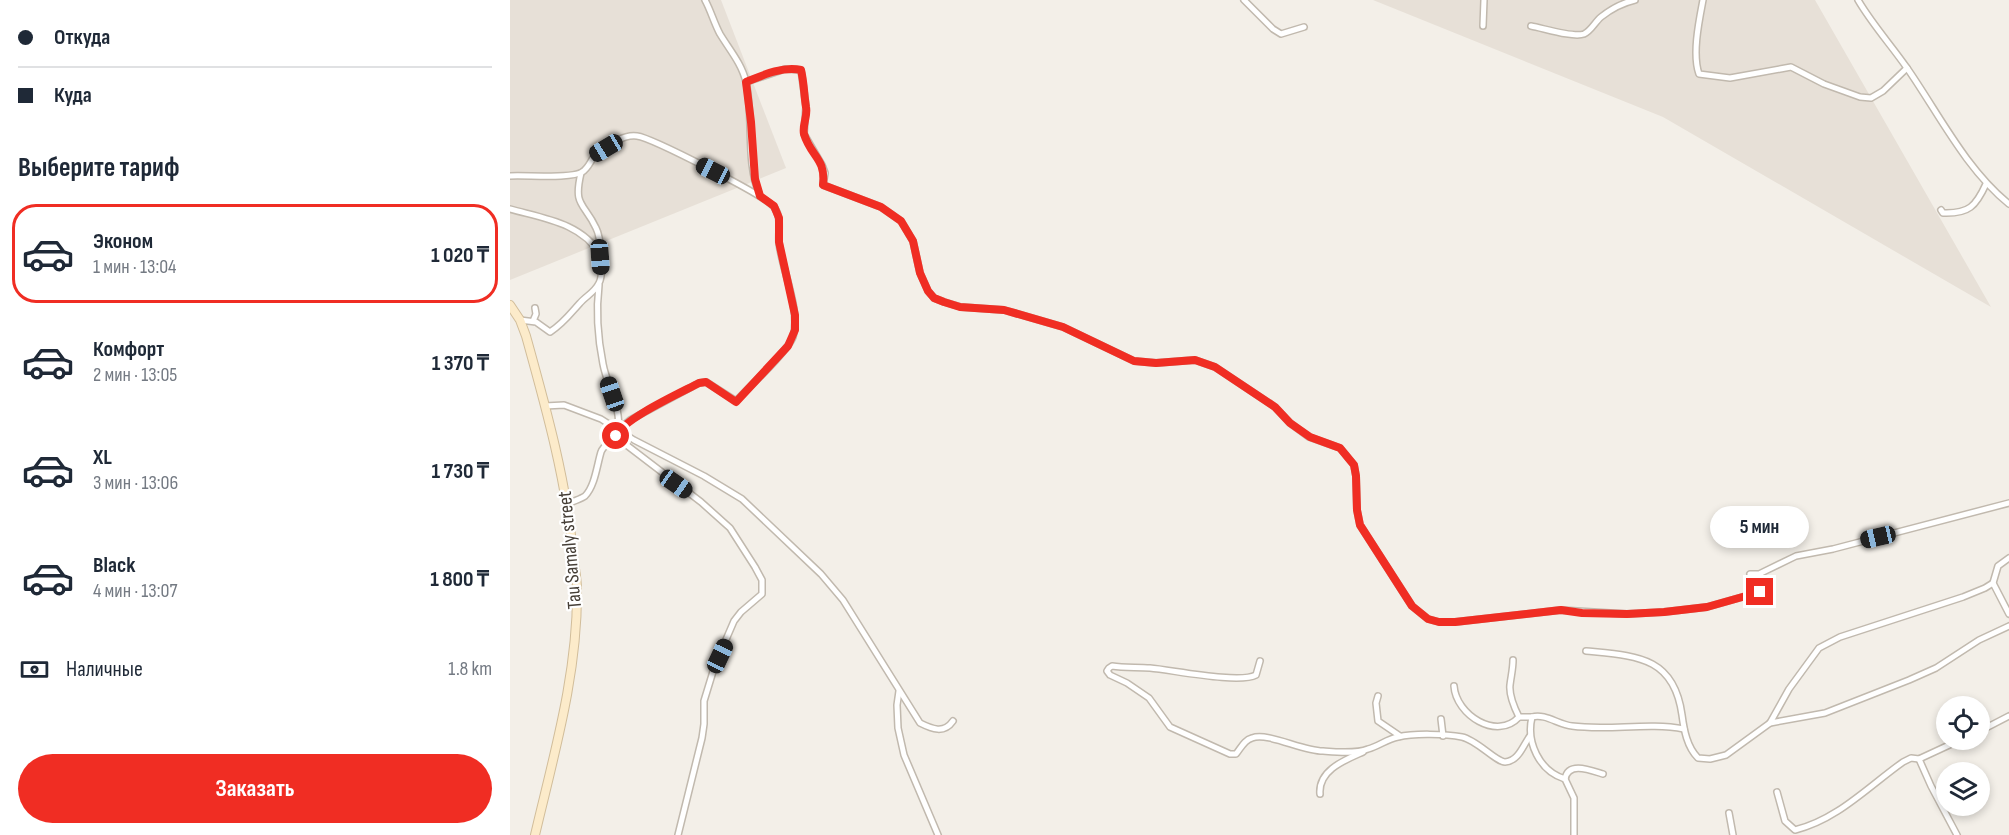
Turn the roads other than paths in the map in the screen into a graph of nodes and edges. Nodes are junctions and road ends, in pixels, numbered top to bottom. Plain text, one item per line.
1 (705, 0) edge
2 (1244, 0) edge
3 (1484, 0) edge
4 (1635, 0) edge
5 (1703, 0) edge
6 (1858, 0) edge
7 (1483, 26) dead end
8 (1531, 26) dead end
9 (1304, 27) dead end
10 (1907, 68) junction
11 (746, 82) junction
12 (581, 173) junction
13 (510, 176) edge
14 (1986, 184) junction
15 (760, 196) junction
16 (2009, 204) edge
17 (510, 209) edge
18 (1941, 210) dead end
19 (600, 257) junction
20 (599, 285) junction
21 (510, 305) edge
22 (534, 308) dead end
23 (520, 320) junction
24 (533, 321) junction
25 (545, 406) junction
26 (617, 433) junction
27 (2009, 503) edge
28 (568, 504) junction
29 (2009, 558) edge
30 (1993, 583) junction
31 (2009, 614) edge
32 (2009, 626) edge
33 (1586, 651) dead end
34 (1513, 660) dead end
35 (1260, 661) dead end
36 (1454, 686) dead end
37 (899, 691) junction
38 (1378, 696) dead end
39 (2009, 716) edge
40 (1520, 717) junction
41 (1532, 717) junction
42 (1441, 719) dead end
43 (953, 721) dead end
44 (1770, 723) junction
45 (1990, 726) edge
46 (1684, 729) junction
47 (1400, 736) junction
48 (1443, 736) junction
49 (1530, 736) junction
50 (1367, 750) junction
51 (1938, 750) edge
52 (1919, 759) junction
53 (1603, 774) dead end
54 (1565, 779) junction
55 (1777, 792) dead end
56 (1320, 794) dead end
57 (1729, 813) dead end
58 (535, 835) edge
59 (678, 835) edge
60 (938, 835) edge
61 (1574, 835) edge
62 (1733, 835) edge
63 (1957, 835) edge

1 - 11 street
2 - 9 street
3 - 7 street
4 - 8 street
5 - 10 street
6 - 10 street
10 - 14 street
11 - 15 street
11 - 27 street
12 - 13 street
12 - 15 street
12 - 19 street
14 - 16 street
14 - 18 street
15 - 26 street
17 - 19 street
19 - 20 street
20 - 24 street
20 - 26 street
21 - 23 street, Tau Samaly street
22 - 24 street
23 - 24 street
23 - 25 street, Tau Samaly street
25 - 26 street
25 - 28 street, Tau Samaly street
26 - 28 street
26 - 37 street
26 - 59 street
28 - 58 street, Tau Samaly street
29 - 30 street
30 - 31 street
30 - 44 street
32 - 44 street
33 - 46 street
34 - 40 street
35 - 50 street
36 - 40 street
37 - 43 street
37 - 60 street
38 - 47 street
39 - 45 street
40 - 41 street
41 - 46 street
41 - 49 street
42 - 48 street
44 - 46 street
47 - 48 street
47 - 50 street
48 - 49 street
49 - 54 street
50 - 56 street
51 - 52 street
52 - 55 street
52 - 63 street
53 - 54 street
54 - 61 street
57 - 62 street

